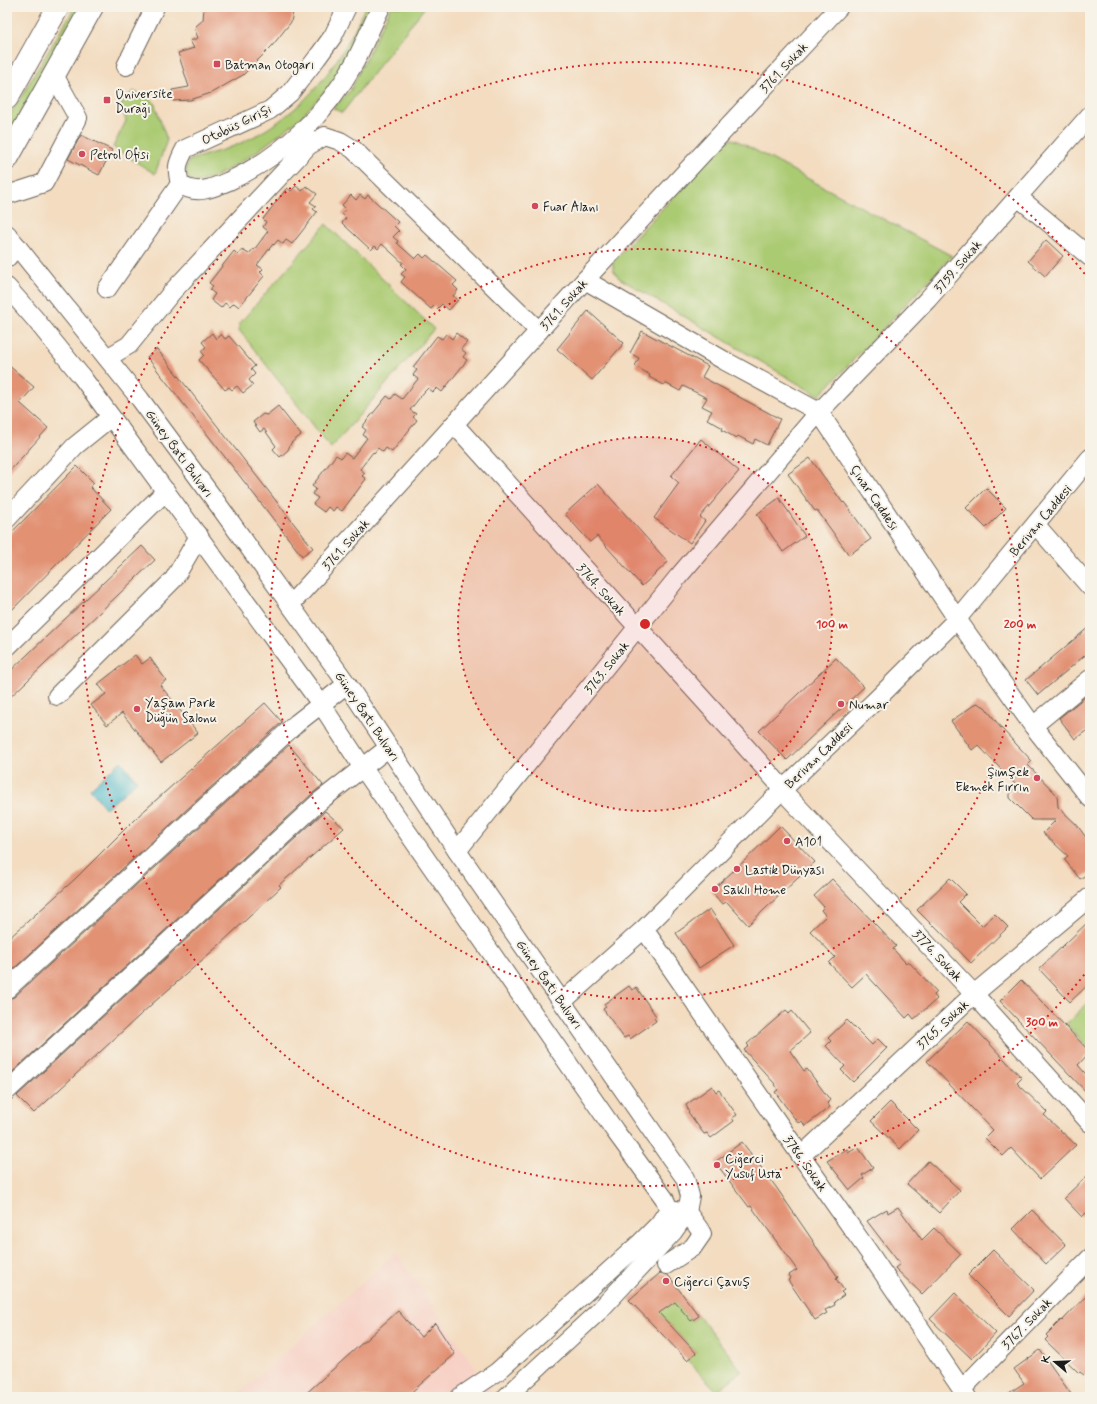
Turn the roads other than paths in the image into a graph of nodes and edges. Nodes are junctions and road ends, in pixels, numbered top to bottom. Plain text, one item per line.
1 (58, 7) edge
2 (92, 7) edge
3 (155, 7) edge
4 (347, 7) edge
5 (381, 7) edge
6 (839, 7) edge
7 (126, 66) dead end
8 (54, 75) junction
9 (7, 98) edge
10 (1090, 116) edge
11 (7, 158) edge
12 (180, 184) junction
13 (7, 195) edge
14 (1018, 197) junction
15 (13, 247) edge
16 (1090, 256) edge
17 (585, 280) junction
18 (7, 287) edge
19 (107, 289) dead end
20 (539, 331) junction
21 (107, 358) junction
22 (819, 412) junction
23 (111, 417) junction
24 (454, 424) junction
25 (1090, 458) edge
26 (166, 491) junction
27 (7, 518) edge
28 (1036, 525) junction
29 (198, 536) junction
30 (1090, 587) edge
31 (290, 605) junction
32 (957, 619) junction
33 (637, 628) junction
34 (7, 648) edge
35 (1090, 679) edge
36 (347, 684) junction
37 (57, 696) dead end
38 (321, 704) junction
39 (1033, 726) junction
40 (388, 748) junction
41 (363, 768) junction
42 (782, 790) junction
43 (1090, 798) edge
44 (457, 851) junction
45 (1090, 897) edge
46 (644, 929) junction
47 (7, 989) edge
48 (974, 994) junction
49 (562, 1002) junction
50 (7, 1091) edge
51 (1090, 1123) edge
52 (801, 1156) junction
53 (666, 1203) junction
54 (688, 1204) junction
55 (1090, 1258) edge
56 (666, 1265) dead end
57 (964, 1393) edge
58 (460, 1397) edge
59 (506, 1397) edge

1 - 9 highway
2 - 8 highway
3 - 7 street
4 - 12 street, Otobüs Girişi
5 - 12 street
6 - 17 street, 3761. Sokak
8 - 11 highway
8 - 13 street
10 - 14 street, 3759. Sokak
12 - 19 street
14 - 16 street
14 - 22 street, 3759. Sokak
15 - 21 street, Güney Batı Bulvarı
17 - 20 street, 3761. Sokak
17 - 22 street, Çınar Caddesi
18 - 23 street
20 - 21 street
20 - 24 street, 3761. Sokak
21 - 31 street, Güney Batı Bulvarı
22 - 32 street, Çınar Caddesi
22 - 33 street, 3763. Sokak
23 - 26 street
23 - 27 street
24 - 31 street, 3761. Sokak
24 - 33 street, 3764. Sokak
25 - 28 street, Berivan Caddesi
26 - 29 street
26 - 34 street
28 - 30 street
28 - 32 street, Berivan Caddesi
29 - 37 street
29 - 38 street
31 - 36 street, Güney Batı Bulvarı
32 - 39 street, Çınar Caddesi
32 - 42 street, Berivan Caddesi
33 - 42 street, 3764. Sokak
33 - 44 street, 3763. Sokak
35 - 39 street
36 - 38 street
36 - 40 street, Güney Batı Bulvarı
38 - 41 street
38 - 47 street
39 - 43 street, Çınar Caddesi
40 - 41 street
40 - 44 street, Güney Batı Bulvarı
41 - 50 street
41 - 53 street
42 - 46 street, Berivan Caddesi
42 - 48 street, 3776. Sokak
44 - 49 street, Güney Batı Bulvarı
45 - 48 street, 3765. Sokak
46 - 49 street, Berivan Caddesi
46 - 52 street, 3786. Sokak
48 - 51 street, 3776. Sokak
48 - 52 street, 3765. Sokak
49 - 54 street, Güney Batı Bulvarı
52 - 57 street, 3786. Sokak
53 - 54 street
53 - 58 street
54 - 56 street, Güney Batı Bulvarı
54 - 59 street
55 - 57 street, 3767. Sokak

